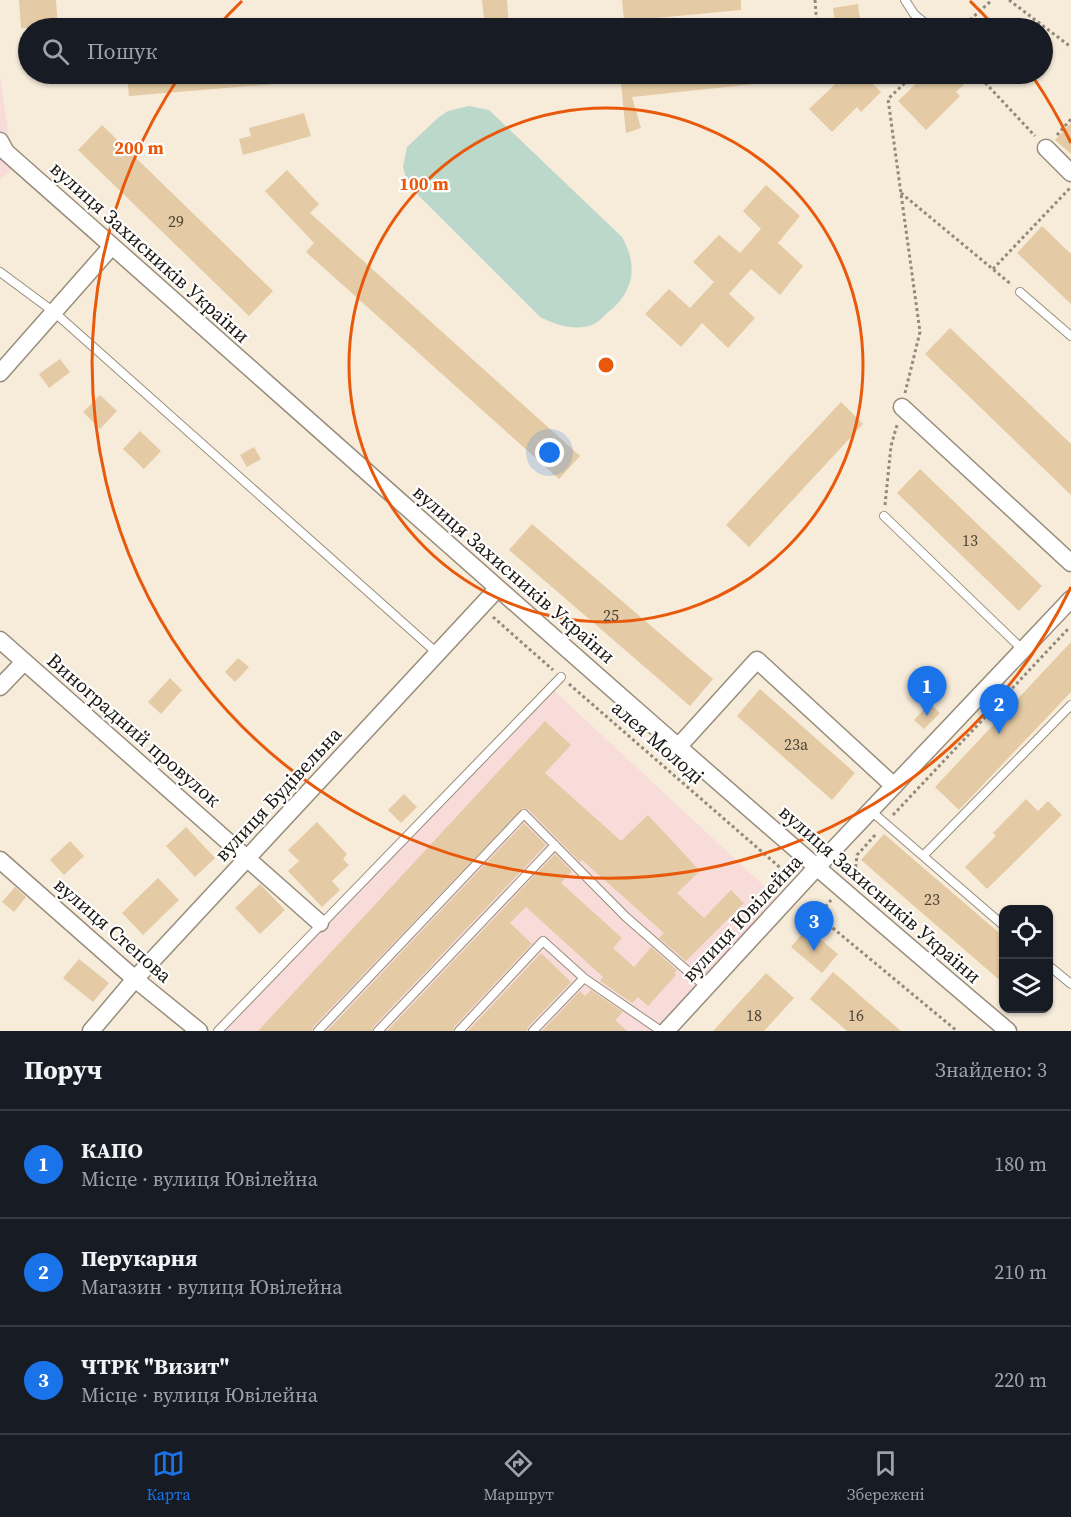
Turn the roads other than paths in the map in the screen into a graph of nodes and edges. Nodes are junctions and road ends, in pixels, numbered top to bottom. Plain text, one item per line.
1 (905, 0) edge
2 (919, 18) edge
3 (1046, 148) road end
4 (2, 151) edge
5 (1071, 173) edge
6 (112, 246) junction
7 (0, 272) edge
8 (1020, 292) road end
9 (54, 312) junction
10 (1071, 336) edge
11 (0, 374) edge
12 (902, 407) road end
13 (884, 516) road end
14 (1071, 563) edge
15 (498, 588) junction
16 (1071, 599) edge
17 (0, 640) edge
18 (1024, 651) junction
19 (437, 653) junction
20 (24, 662) junction
21 (561, 677) road end
22 (0, 687) edge
23 (1071, 705) edge
24 (678, 747) junction
25 (894, 786) junction
26 (871, 811) junction
27 (555, 845) junction
28 (923, 856) junction
29 (248, 857) junction
30 (0, 860) edge
31 (816, 868) junction
32 (999, 922) edge
33 (320, 923) junction
34 (1053, 968) edge
35 (584, 978) junction
36 (135, 979) junction
37 (1071, 984) edge
38 (706, 988) junction
39 (91, 1031) edge
40 (199, 1031) edge
41 (218, 1031) edge
42 (318, 1031) edge
43 (378, 1031) edge
44 (459, 1031) edge
45 (533, 1031) edge
46 (661, 1031) edge
47 (666, 1031) edge
48 (1008, 1031) edge

1 - 2 lane
3 - 5 street
4 - 6 street, вулиця Захисників України
6 - 9 street
6 - 15 street, вулиця Захисників України
7 - 9 lane
8 - 10 lane
9 - 11 street
9 - 19 lane
12 - 14 street
13 - 18 lane
15 - 19 street, вулиця Будівельна
15 - 24 street, вулиця Захисників України
16 - 18 street, вулиця Ювілейна
17 - 20 street, Виноградний провулок
18 - 25 street, вулиця Ювілейна
19 - 29 street, вулиця Будівельна
20 - 22 street
20 - 29 street, Виноградний провулок
21 - 33 lane
23 - 28 lane
24 - 25 street
24 - 31 street, вулиця Захисників України
25 - 26 street, вулиця Ювілейна
26 - 28 lane
26 - 31 street, вулиця Ювілейна
27 - 38 lane
27 - 42 lane
27 - 43 lane
28 - 32 lane
29 - 33 street, Виноградний провулок
29 - 36 street, вулиця Будівельна
30 - 36 street, вулиця Степова
31 - 38 street, вулиця Ювілейна
31 - 48 street, вулиця Захисників України
33 - 41 lane
34 - 37 lane
35 - 44 lane
35 - 45 lane
35 - 46 lane
36 - 39 street, вулиця Будівельна
36 - 40 street, вулиця Степова
38 - 47 street, вулиця Ювілейна

